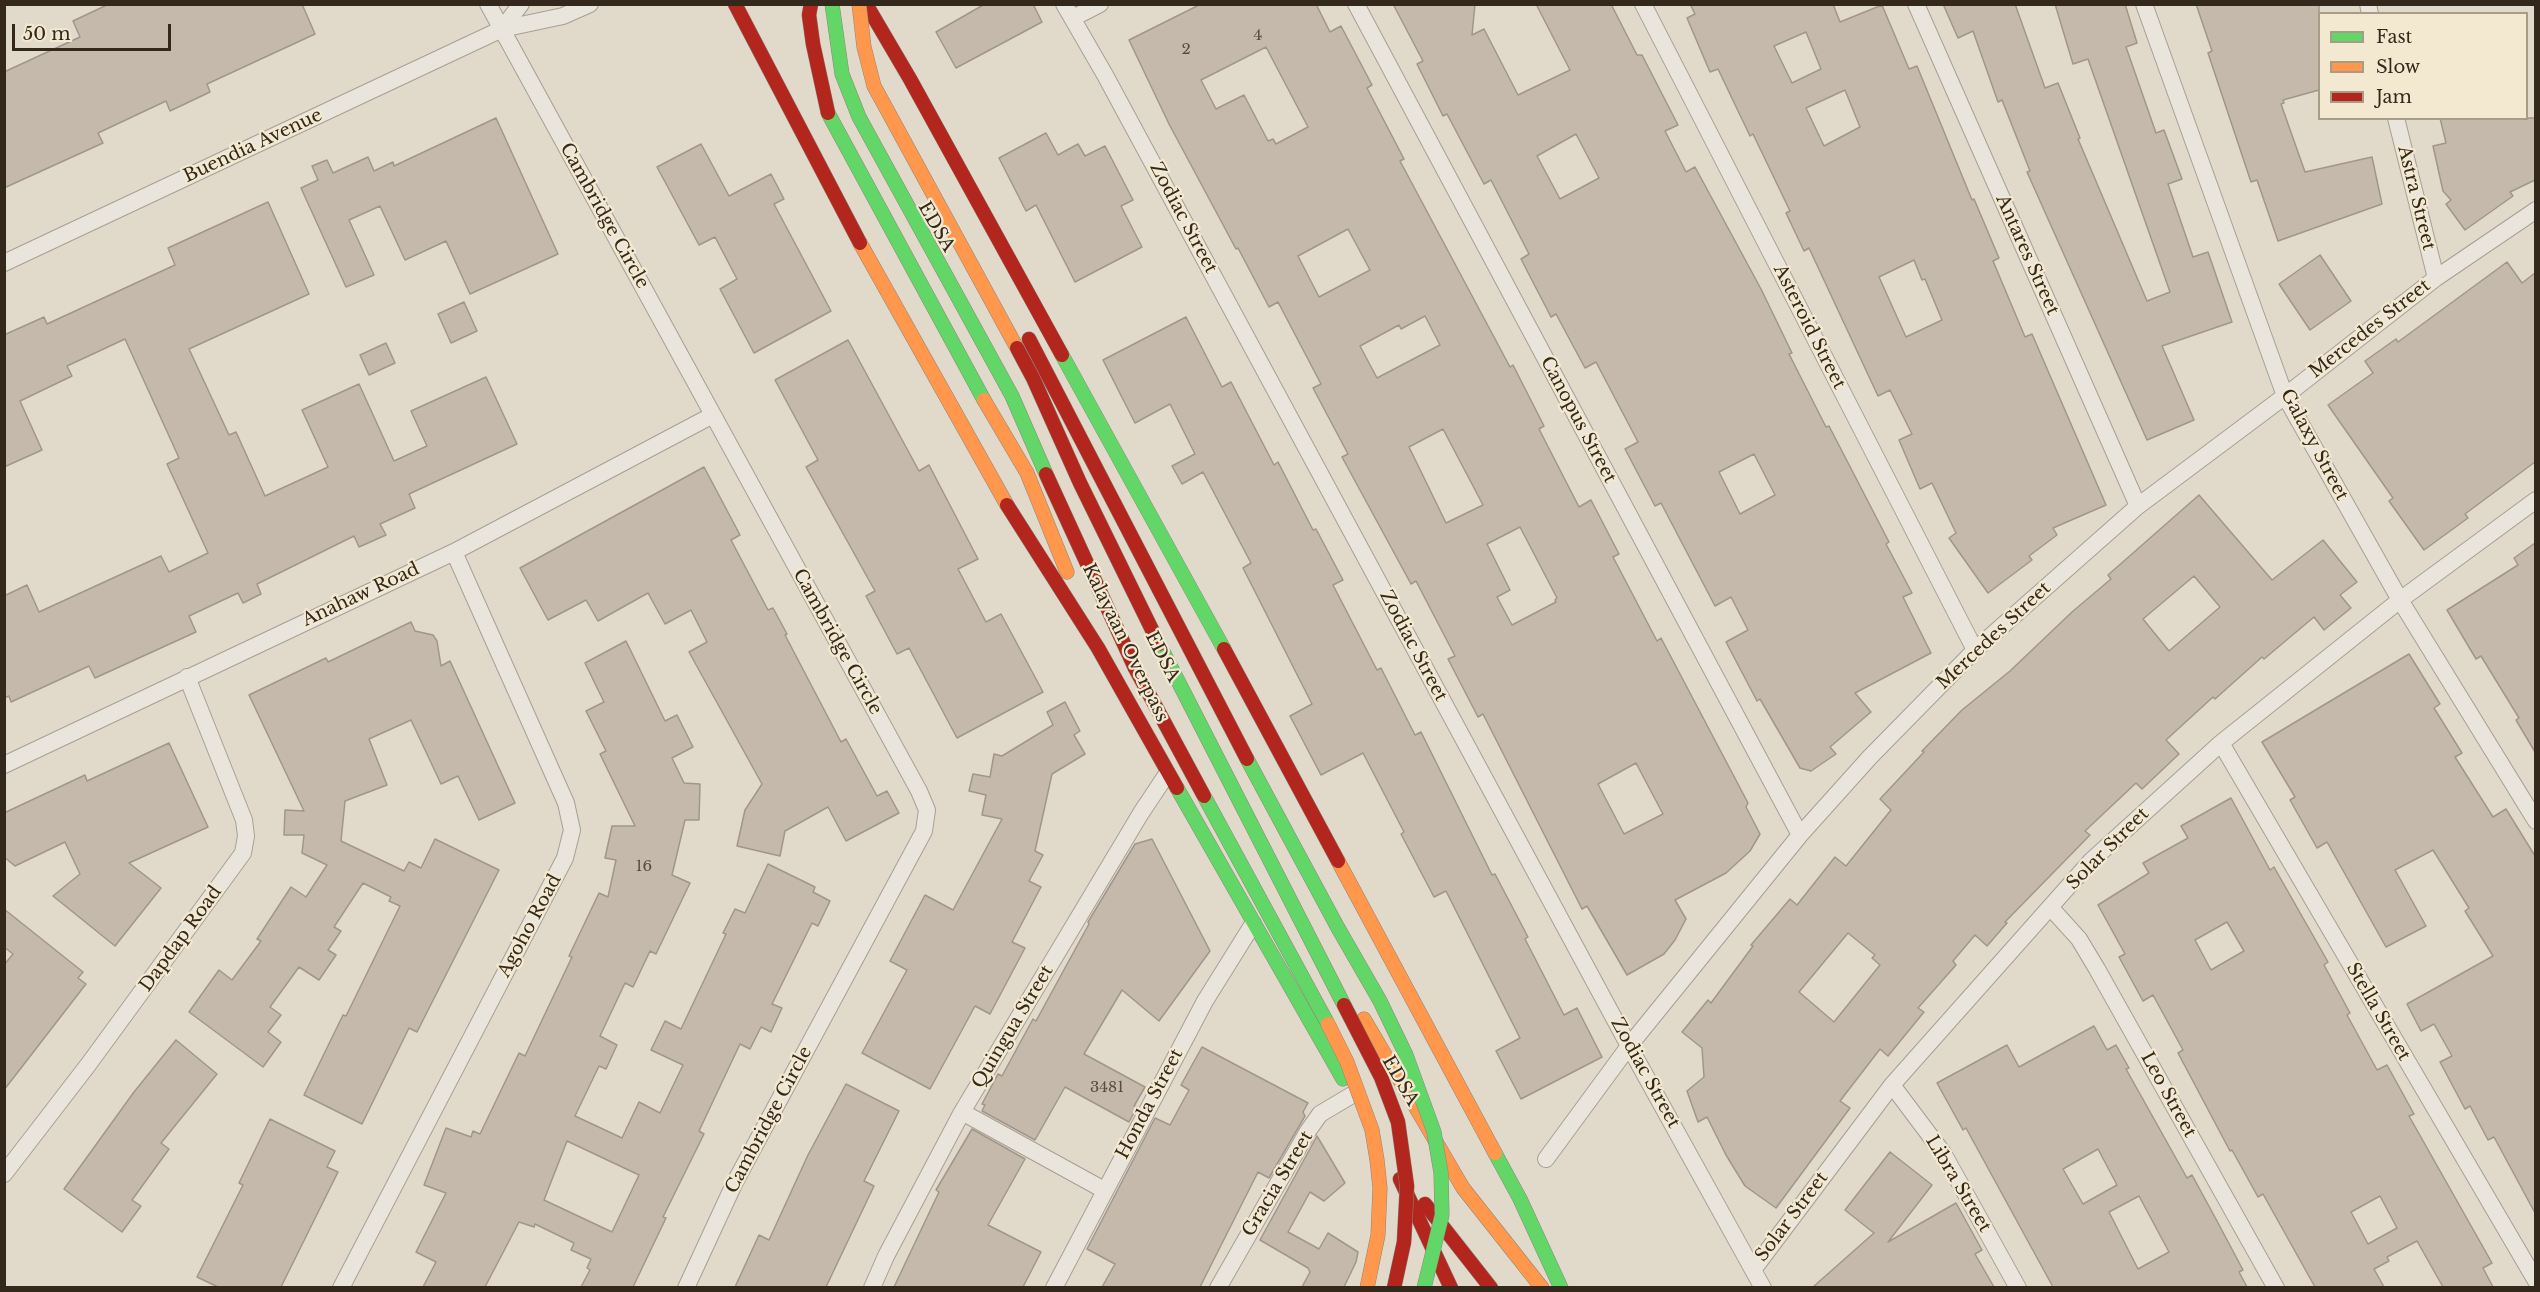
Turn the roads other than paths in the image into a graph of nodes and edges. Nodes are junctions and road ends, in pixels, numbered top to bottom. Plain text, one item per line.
1 (488, 4) edge
2 (521, 4) edge
3 (591, 4) edge
4 (735, 4) edge
5 (811, 4) edge
6 (818, 4) edge
7 (832, 4) edge
8 (845, 4) edge
9 (860, 4) edge
10 (866, 4) edge
11 (1100, 4) edge
12 (1356, 4) edge
13 (1643, 4) edge
14 (1916, 4) edge
15 (2144, 4) edge
16 (1069, 11) edge
17 (502, 29) junction
18 (889, 82) dead end
19 (2396, 120) edge
20 (2535, 210) edge
21 (4, 262) edge
22 (2436, 278) junction
23 (1024, 330) dead end
24 (2285, 396) junction
25 (713, 415) junction
26 (2535, 500) edge
27 (2138, 506) junction
28 (454, 552) junction
29 (2400, 600) junction
30 (1098, 648) junction
31 (1976, 650) junction
32 (187, 677) junction
33 (2221, 743) junction
34 (4, 765) edge
35 (1167, 774) junction
36 (2535, 821) edge
37 (1800, 835) junction
38 (2051, 908) junction
39 (1253, 924) junction
40 (1629, 1046) junction
41 (1892, 1085) junction
42 (1352, 1095) junction
43 (962, 1112) junction
44 (1546, 1159) dead end
45 (1394, 1166) junction
46 (4, 1174) edge
47 (1104, 1190) junction
48 (1753, 1270) junction
49 (2535, 1281) edge
50 (341, 1287) edge
51 (686, 1287) edge
52 (872, 1287) edge
53 (1054, 1287) edge
54 (1218, 1287) edge
55 (1367, 1287) edge
56 (1394, 1287) edge
57 (1424, 1287) edge
58 (1451, 1287) edge
59 (1491, 1287) edge
60 (1542, 1287) edge
61 (1561, 1287) edge
62 (1763, 1287) edge
63 (2018, 1287) edge
64 (2276, 1287) edge

1 - 17 street, Cambridge Circle
2 - 17 street, Buendia Avenue
3 - 17 street, Buendia Avenue
4 - 30 main road
5 - 30 main road, bridge
6 - 60 main road, EDSA
7 - 55 main road, Kalayaan Overpass, bridge
8 - 18 main road
9 - 56 main road, Kalayaan Overpass, bridge
10 - 61 main road
11 - 16 street
12 - 37 street, Canopus Street
13 - 31 street, Asteroid Street
14 - 27 street, Antares Street
15 - 24 street, Galaxy Street
16 - 40 street, Zodiac Street
17 - 21 street, Buendia Avenue
17 - 25 street, Cambridge Circle
19 - 22 street, Astra Street
20 - 22 street, Mercedes Street
22 - 24 street, Mercedes Street
23 - 57 main road, bridge
24 - 27 street, Mercedes Street
24 - 29 street, Galaxy Street
25 - 28 street, Anahaw Road
25 - 51 street, Cambridge Circle
26 - 29 street, Solar Street
27 - 31 street, Mercedes Street
28 - 32 street, Anahaw Road
28 - 50 street, Agoho Road
29 - 33 street, Solar Street
29 - 36 street, Galaxy Street
30 - 35 main road
31 - 37 street, Mercedes Street
32 - 34 street, Anahaw Road
32 - 46 street, Dapdap Road
33 - 38 street, Solar Street
33 - 49 street, Stella Street
35 - 39 main road
35 - 43 street, Quingua Street
37 - 40 street, Mercedes Street
38 - 41 street, Solar Street
38 - 64 street, Leo Street
39 - 42 main road
39 - 47 street, Honda Street
40 - 44 street, Mercedes Street
40 - 48 street, Zodiac Street
41 - 48 street, Solar Street
41 - 63 street, Libra Street
42 - 45 main road
42 - 54 street, Gracia Street
43 - 47 street
43 - 52 street, Quingua Street
45 - 58 main road
45 - 59 main road
47 - 53 street, Honda Street
48 - 62 street, Zodiac Street

